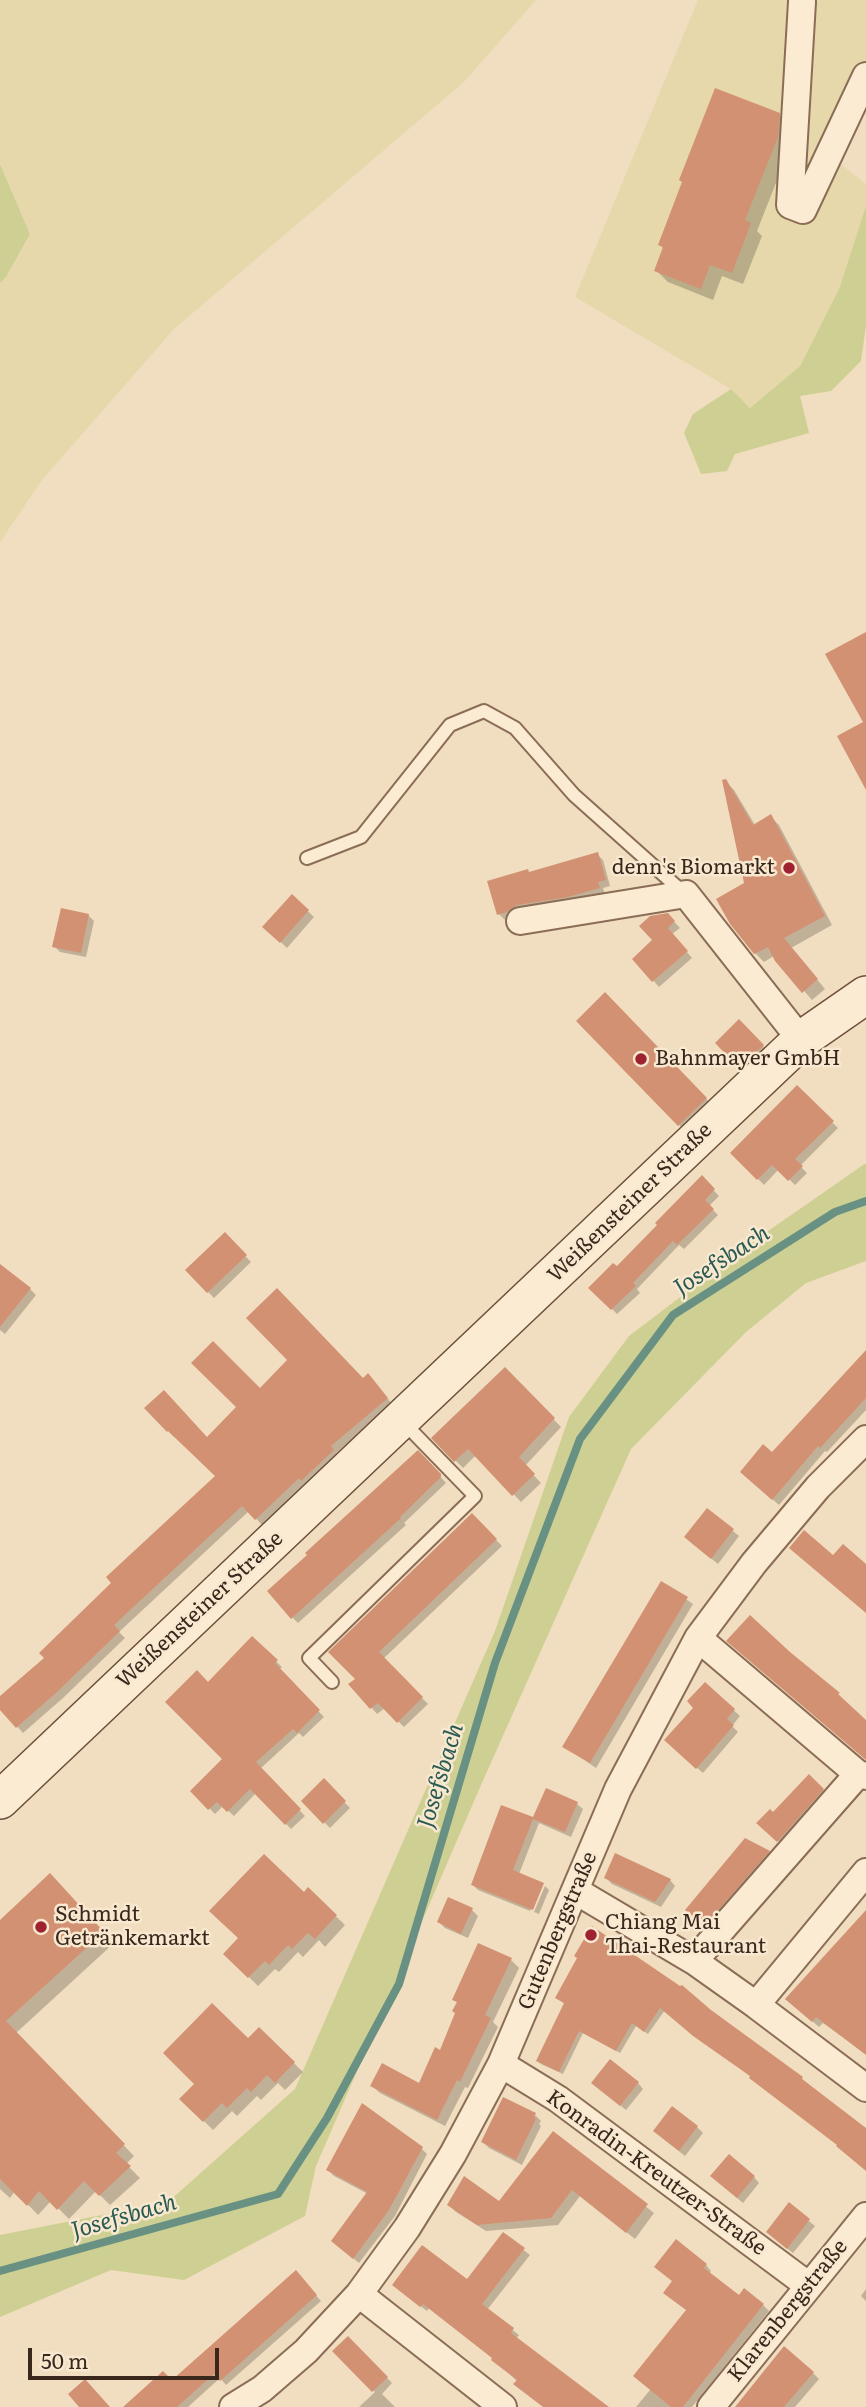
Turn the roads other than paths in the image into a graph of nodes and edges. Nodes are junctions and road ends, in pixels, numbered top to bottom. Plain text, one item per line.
1 (802, 2) dead end
2 (866, 76) edge
3 (307, 858) dead end
4 (686, 894) junction
5 (520, 921) dead end
6 (866, 996) edge
7 (801, 1040) junction
8 (401, 1420) junction
9 (866, 1439) edge
10 (698, 1638) junction
11 (332, 1682) dead end
12 (862, 1775) edge
13 (0, 1800) edge
14 (866, 1872) edge
15 (576, 1891) junction
16 (694, 1961) junction
17 (756, 2005) junction
18 (501, 2064) junction
19 (866, 2088) edge
20 (866, 2216) edge
21 (809, 2287) junction
22 (359, 2294) junction
23 (233, 2407) edge
24 (503, 2407) edge
25 (711, 2407) edge

1 - 2 street
3 - 4 lane
4 - 5 street
4 - 7 street
6 - 7 main road, Weißensteiner Straße
7 - 8 main road, Weißensteiner Straße
8 - 11 lane
8 - 13 main road, Weißensteiner Straße
9 - 10 street, Gutenbergstraße
10 - 12 street
10 - 15 street, Gutenbergstraße
12 - 16 street
14 - 17 street
15 - 16 street
15 - 18 street, Gutenbergstraße
16 - 17 street
17 - 19 street
18 - 21 street, Konradin-Kreutzer-Straße
18 - 22 street, Gutenbergstraße
20 - 21 street, Klarenbergstraße
21 - 25 street, Klarenbergstraße
22 - 23 street, Gutenbergstraße
22 - 24 street

